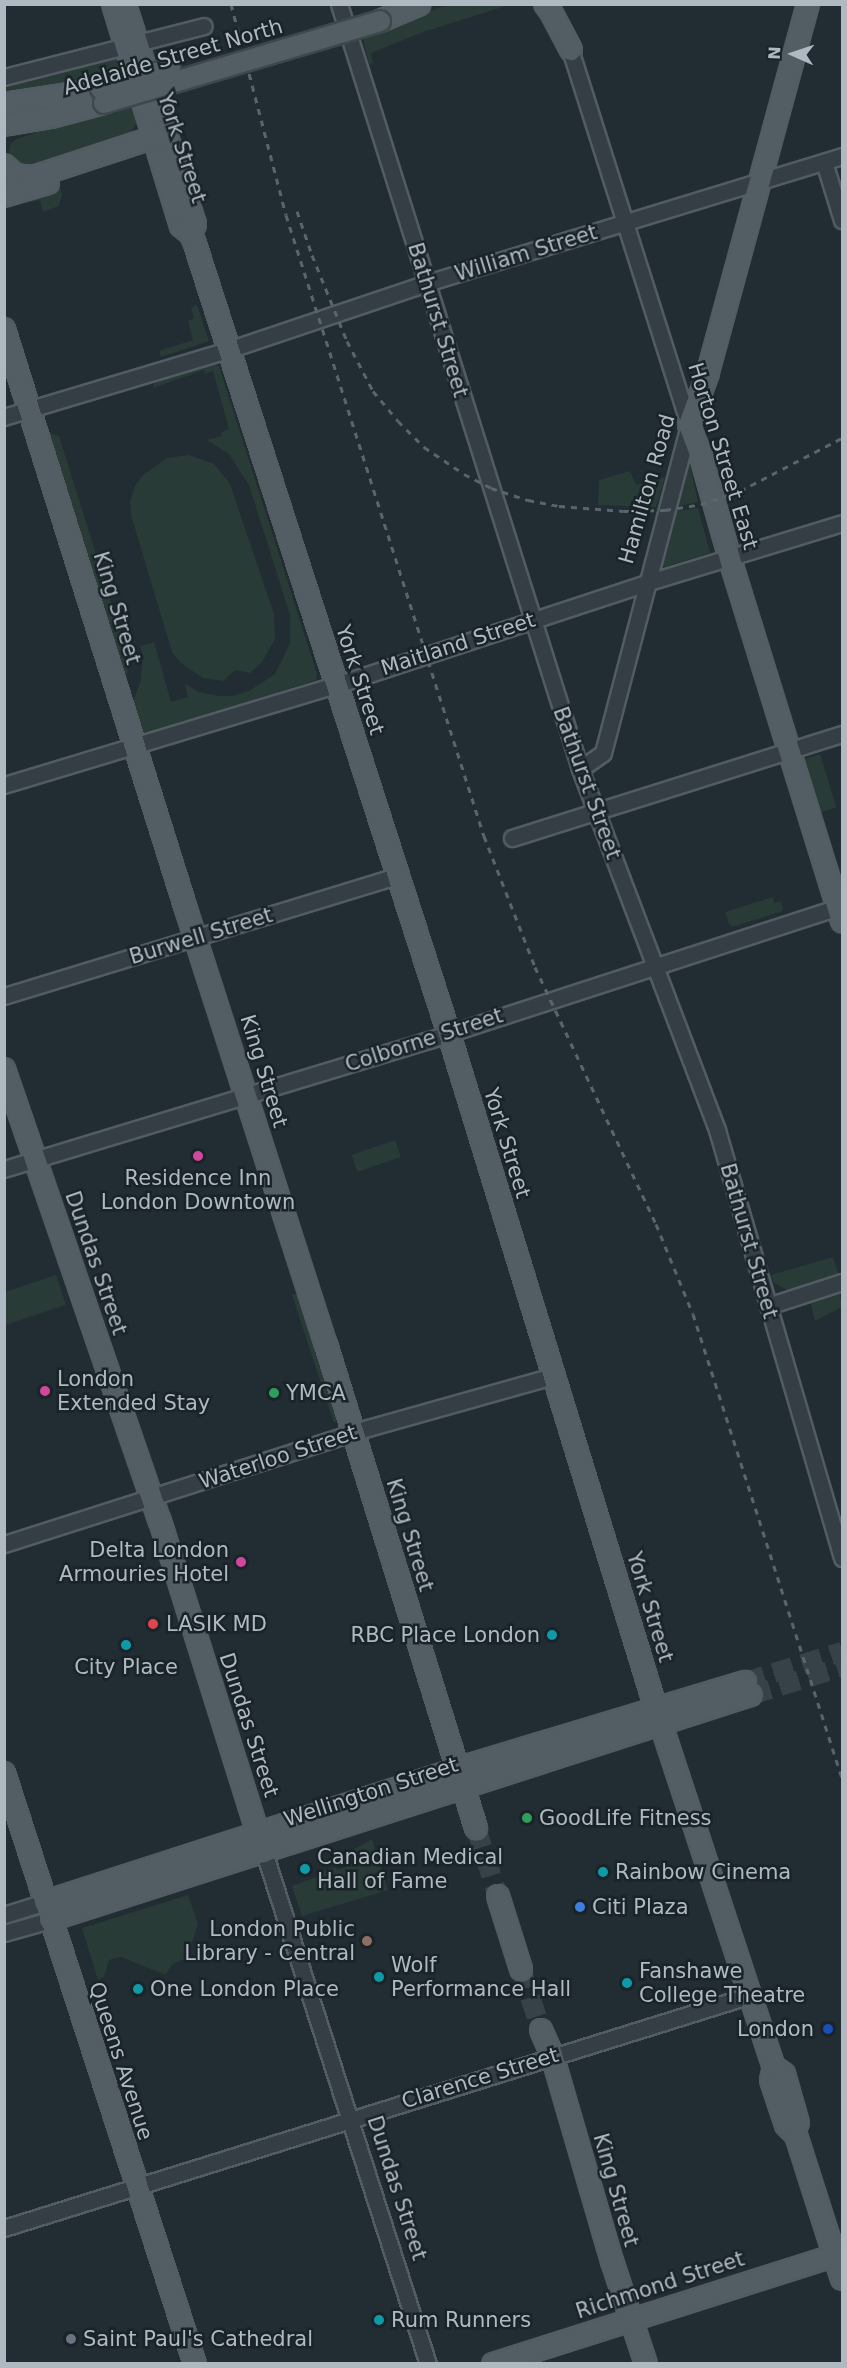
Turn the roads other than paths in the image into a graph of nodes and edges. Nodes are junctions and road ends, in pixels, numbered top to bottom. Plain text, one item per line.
1 (113, 4) edge
2 (125, 4) edge
3 (339, 4) edge
4 (420, 4) edge
5 (545, 4) edge
6 (555, 4) edge
7 (808, 4) edge
8 (380, 11) edge
9 (204, 26) dead end
10 (131, 45) junction
11 (570, 50) junction
12 (4, 77) edge
13 (103, 96) junction
14 (4, 104) edge
15 (145, 110) junction
16 (51, 117) junction
17 (4, 125) edge
18 (4, 137) edge
19 (162, 140) junction
20 (123, 147) junction
21 (843, 156) edge
22 (824, 162) junction
23 (4, 165) edge
24 (4, 179) edge
25 (759, 182) junction
26 (31, 188) junction
27 (4, 196) edge
28 (843, 220) edge
29 (625, 222) junction
30 (427, 283) junction
31 (4, 329) edge
32 (228, 350) junction
33 (30, 409) junction
34 (4, 417) edge
35 (689, 425) junction
36 (843, 523) edge
37 (730, 558) junction
38 (646, 583) junction
39 (532, 620) junction
40 (336, 685) junction
41 (843, 734) edge
42 (135, 746) junction
43 (790, 751) junction
44 (580, 769) junction
45 (4, 785) edge
46 (596, 811) junction
47 (512, 838) dead end
48 (397, 876) junction
49 (841, 912) edge
50 (196, 937) junction
51 (655, 967) junction
52 (4, 996) edge
53 (448, 1034) junction
54 (4, 1069) edge
55 (246, 1096) junction
56 (34, 1160) junction
57 (4, 1169) edge
58 (843, 1282) edge
59 (768, 1306) junction
60 (553, 1376) junction
61 (353, 1434) junction
62 (150, 1498) junction
63 (4, 1544) edge
64 (843, 1558) edge
65 (748, 1689) tunnel mouth
66 (659, 1717) junction
67 (630, 1735) junction
68 (672, 1754) junction
69 (4, 1773) edge
70 (460, 1778) junction
71 (476, 1828) tunnel mouth
72 (262, 1843) junction
73 (498, 1896) tunnel mouth
74 (48, 1911) junction
75 (4, 1915) edge
76 (4, 1933) edge
77 (520, 1969) tunnel mouth
78 (751, 1995) junction
79 (541, 2030) tunnel mouth
80 (552, 2055) junction
81 (349, 2119) junction
82 (136, 2186) junction
83 (4, 2228) edge
84 (839, 2254) edge
85 (843, 2279) edge
86 (632, 2320) junction
87 (195, 2364) edge
88 (428, 2364) edge
89 (492, 2364) edge
90 (646, 2364) edge

1 - 10 main road, York Street
2 - 10 main road, York Street
3 - 30 street, Bathurst Street
4 - 8 main road, Adelaide Street North
5 - 11 main road
6 - 11 street, Horton Street East
7 - 25 main road, Hamilton Road
8 - 13 main road, Adelaide Street North, bridge
9 - 10 street, Adelaide Street North
10 - 12 street, Adelaide Street North
10 - 15 main road, York Street
10 - 19 main road, York Street
11 - 29 street, Horton Street East
13 - 14 main road, Adelaide Street North
13 - 16 main road, Adelaide Street North
15 - 19 main road, York Street
15 - 20 main road
16 - 17 main road, Adelaide Street North
16 - 18 main road
19 - 20 main road
19 - 26 main road
19 - 32 main road, York Street
20 - 23 main road
21 - 22 street, William Street
22 - 25 street, William Street
22 - 28 street
24 - 26 main road
25 - 29 street, William Street
25 - 35 main road, Hamilton Road
26 - 27 main road
29 - 30 street, William Street
29 - 35 street, Horton Street East
30 - 32 street, William Street
30 - 39 street, Bathurst Street
31 - 33 main road, King Street
32 - 33 street, William Street
32 - 40 main road, York Street
33 - 34 street, William Street
33 - 42 main road, King Street
35 - 37 main road, Horton Street East
35 - 38 street, Hamilton Road
36 - 37 street, Maitland Street
37 - 38 street, Maitland Street
37 - 43 main road, Horton Street East
38 - 39 street, Maitland Street
38 - 44 street, Hamilton Road
39 - 40 street, Maitland Street
39 - 44 street, Bathurst Street
40 - 42 street, Maitland Street
40 - 48 main road, York Street
41 - 43 street
42 - 45 street, Maitland Street
42 - 50 main road, King Street
43 - 46 street
43 - 49 main road, Horton Street East
44 - 46 street, Bathurst Street
46 - 47 street
46 - 51 street, Bathurst Street
48 - 50 street, Burwell Street
48 - 53 main road, York Street
49 - 51 street, Colborne Street
50 - 52 street, Burwell Street
50 - 55 main road, King Street
51 - 53 street, Colborne Street
51 - 59 street, Bathurst Street
53 - 55 street, Colborne Street
53 - 60 main road, York Street
54 - 56 main road, Dundas Street
55 - 56 street, Colborne Street
55 - 61 main road, King Street
56 - 57 street, Colborne Street
56 - 62 main road, Dundas Street
58 - 59 street
59 - 64 street, Bathurst Street
60 - 61 street, Waterloo Street
60 - 66 main road, York Street
61 - 62 street, Waterloo Street
61 - 70 main road, King Street
62 - 63 street, Waterloo Street
62 - 72 main road, Dundas Street
65 - 66 main road, Wellington Street
66 - 67 main road, Wellington Street
66 - 68 main road, York Street
66 - 70 main road, Wellington Street
67 - 68 main road
67 - 70 main road, Wellington Street
68 - 78 main road, York Street
69 - 74 main road, Queens Avenue
70 - 71 main road, King Street
70 - 72 main road, Wellington Street
72 - 74 main road, Wellington Street
72 - 81 street, Dundas Street
73 - 77 main road
74 - 75 street, Wellington Street
74 - 76 street, Wellington Street
74 - 82 main road, Queens Avenue
78 - 80 street, Clarence Street
78 - 84 main road, York Street
79 - 80 main road, King Street
80 - 81 street, Clarence Street
80 - 86 main road, King Street
81 - 82 street, Clarence Street
81 - 88 street, Dundas Street
82 - 83 street, Clarence Street
82 - 87 main road, Queens Avenue
84 - 85 main road, York Street
84 - 86 main road, Richmond Street
86 - 89 main road, Richmond Street
86 - 90 main road, King Street

